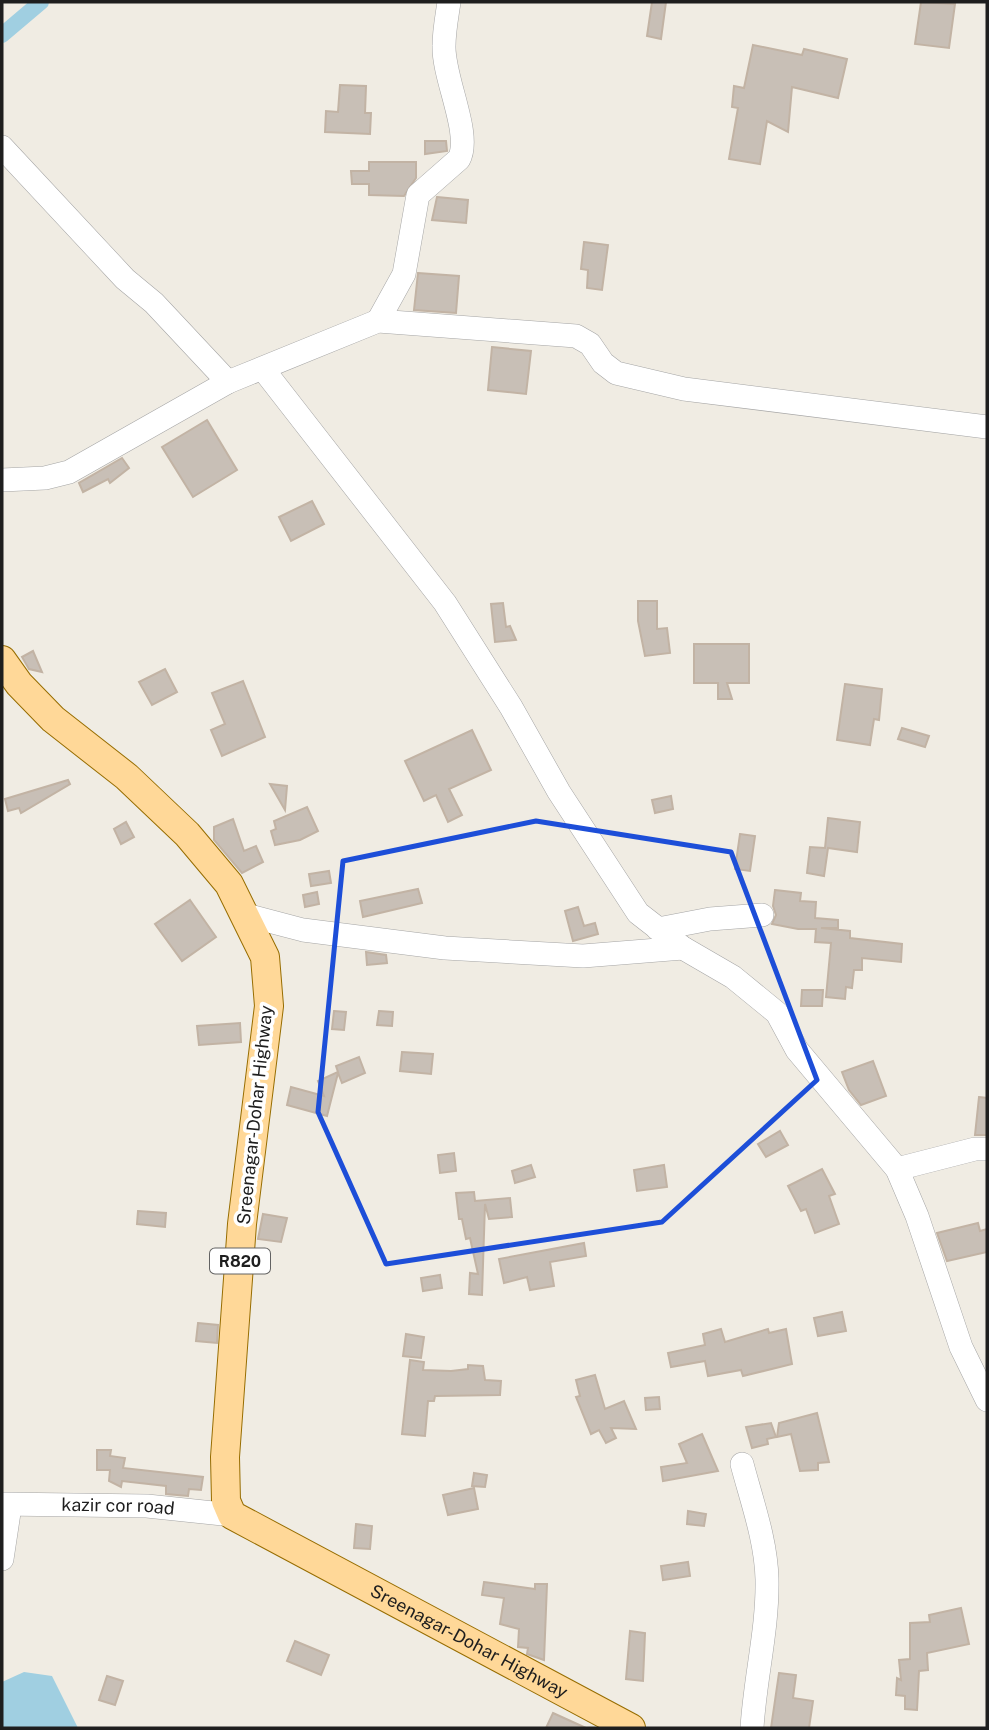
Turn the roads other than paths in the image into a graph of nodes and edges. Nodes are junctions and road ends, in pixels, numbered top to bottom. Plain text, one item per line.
1 (449, 2) edge
2 (2, 147) edge
3 (378, 321) junction
4 (263, 369) junction
5 (228, 382) junction
6 (987, 426) edge
7 (2, 480) edge
8 (2, 660) edge
9 (246, 915) junction
10 (762, 915) dead end
11 (657, 929) junction
12 (683, 948) junction
13 (987, 1149) edge
14 (897, 1170) junction
15 (987, 1400) edge
16 (741, 1464) dead end
17 (6, 1505) edge
18 (232, 1515) junction
19 (2, 1559) edge
20 (631, 1728) edge
21 (752, 1728) edge

1 - 3 street
2 - 5 street
3 - 4 street
3 - 6 street
4 - 5 street
4 - 11 street
5 - 7 street
8 - 9 main road, Sreenagar-Dohar Highway / R820
9 - 12 street
9 - 18 main road, Sreenagar-Dohar Highway / R820
10 - 11 street
11 - 12 street
12 - 14 street
13 - 14 street
14 - 15 street
16 - 21 street
17 - 18 street, kazir cor road
17 - 19 street
18 - 20 main road, Sreenagar-Dohar Highway

